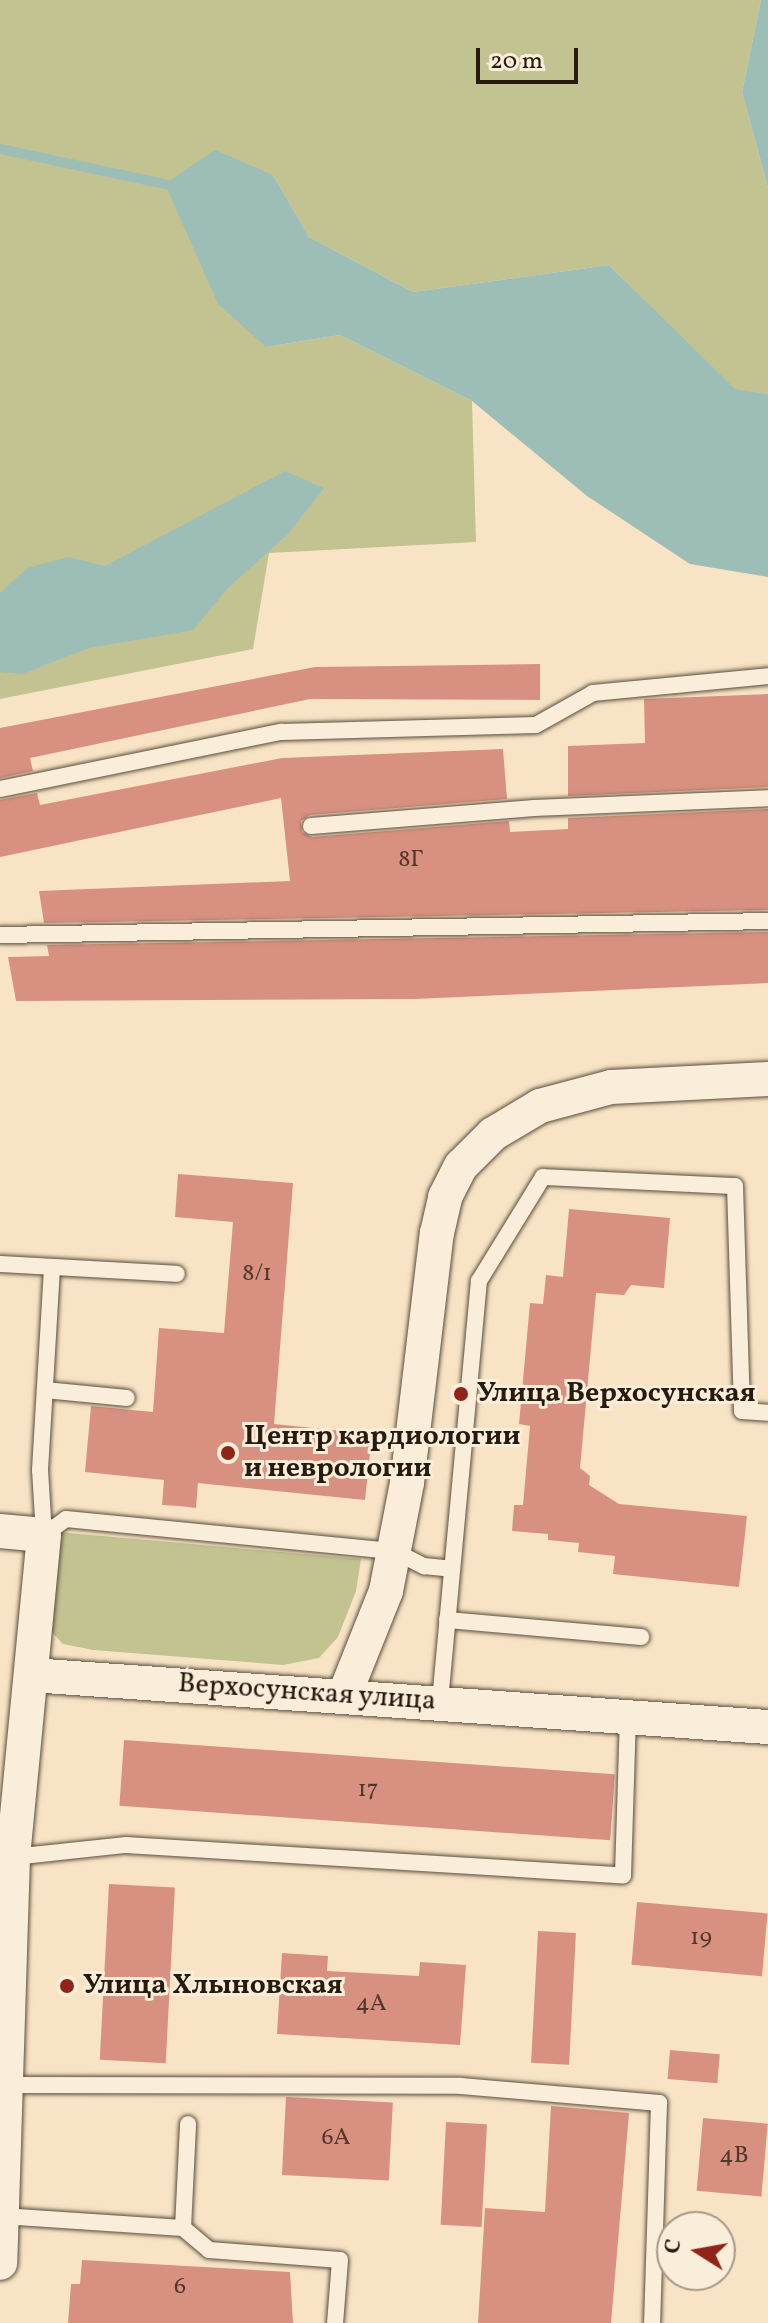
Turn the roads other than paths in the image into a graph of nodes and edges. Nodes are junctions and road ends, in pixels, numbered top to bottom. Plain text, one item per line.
1 (768, 676) edge
2 (0, 789) edge
3 (768, 798) edge
4 (311, 826) dead end
5 (768, 921) edge
6 (0, 935) edge
7 (768, 1079) edge
8 (0, 1264) edge
9 (52, 1267) junction
10 (177, 1274) dead end
11 (45, 1390) junction
12 (127, 1398) dead end
13 (768, 1413) edge
14 (0, 1531) edge
15 (44, 1535) junction
16 (394, 1551) junction
17 (451, 1569) junction
18 (447, 1620) junction
19 (641, 1637) dead end
20 (31, 1675) junction
21 (344, 1696) junction
22 (440, 1701) junction
23 (628, 1716) junction
24 (768, 1727) edge
25 (13, 1857) junction
26 (5, 2000) edge
27 (5, 2064) edge
28 (188, 2124) dead end
29 (2, 2216) junction
30 (183, 2228) junction
31 (0, 2263) edge
32 (335, 2323) edge
33 (652, 2323) edge

1 - 2 lane
3 - 4 lane
5 - 6 lane
7 - 16 street
8 - 9 lane
9 - 10 lane
9 - 11 lane
11 - 12 lane
11 - 15 lane
13 - 17 lane
14 - 15 street
15 - 16 lane
15 - 20 street
16 - 17 lane
16 - 21 street
17 - 18 lane
18 - 19 lane
18 - 22 lane
20 - 21 street, Верхосунская улица
20 - 25 street
21 - 22 street, Верхосунская улица
22 - 23 street, Верхосунская улица
23 - 24 street, Верхосунская улица
23 - 25 lane
25 - 26 street
26 - 27 street
27 - 29 street
27 - 33 lane
28 - 30 lane
29 - 30 lane
29 - 31 street
30 - 32 lane

